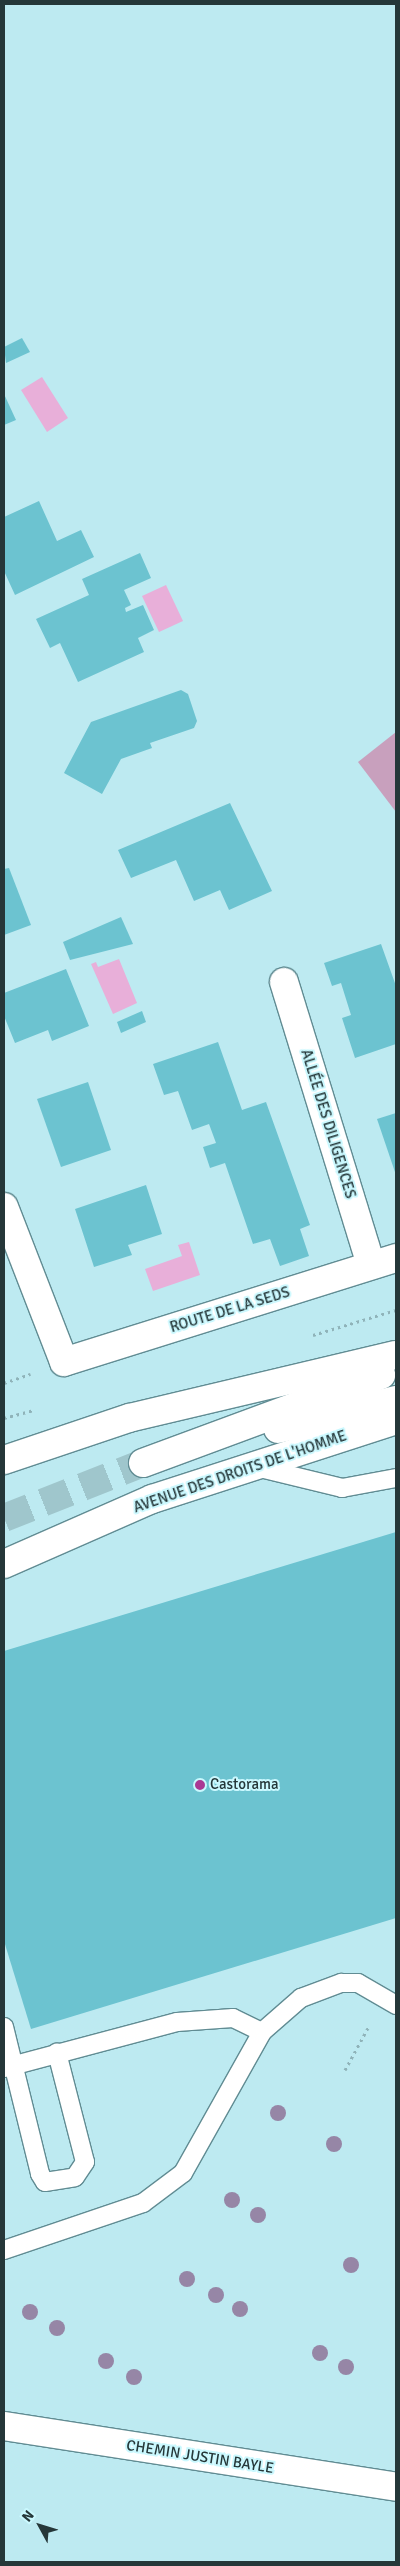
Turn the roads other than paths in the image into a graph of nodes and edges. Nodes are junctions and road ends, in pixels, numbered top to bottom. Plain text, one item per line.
1 (284, 982) dead end
2 (4, 1207) edge
3 (384, 1262) edge
4 (396, 1355) edge
5 (396, 1370) edge
6 (396, 1400) edge
7 (396, 1420) edge
8 (4, 1460) edge
9 (253, 1466) junction
10 (396, 1478) edge
11 (4, 1564) edge
12 (396, 2005) edge
13 (4, 2027) edge
14 (262, 2032) junction
15 (57, 2053) junction
16 (8, 2067) edge
17 (4, 2250) edge
18 (4, 2426) edge
19 (396, 2487) edge

1 - 3 main road, ALLÉE DES DILIGENCES
2 - 3 main road, ROUTE DE LA SEDS
4 - 8 main road
5 - 6 main road
7 - 9 main road, AVENUE DES DROITS DE L'HOMME
9 - 10 lane
9 - 11 main road, AVENUE DES DROITS DE L'HOMME
12 - 14 lane
13 - 16 lane
14 - 15 lane
14 - 17 lane
15 - 16 lane
15 - 16 lane
18 - 19 main road, CHEMIN JUSTIN BAYLE

